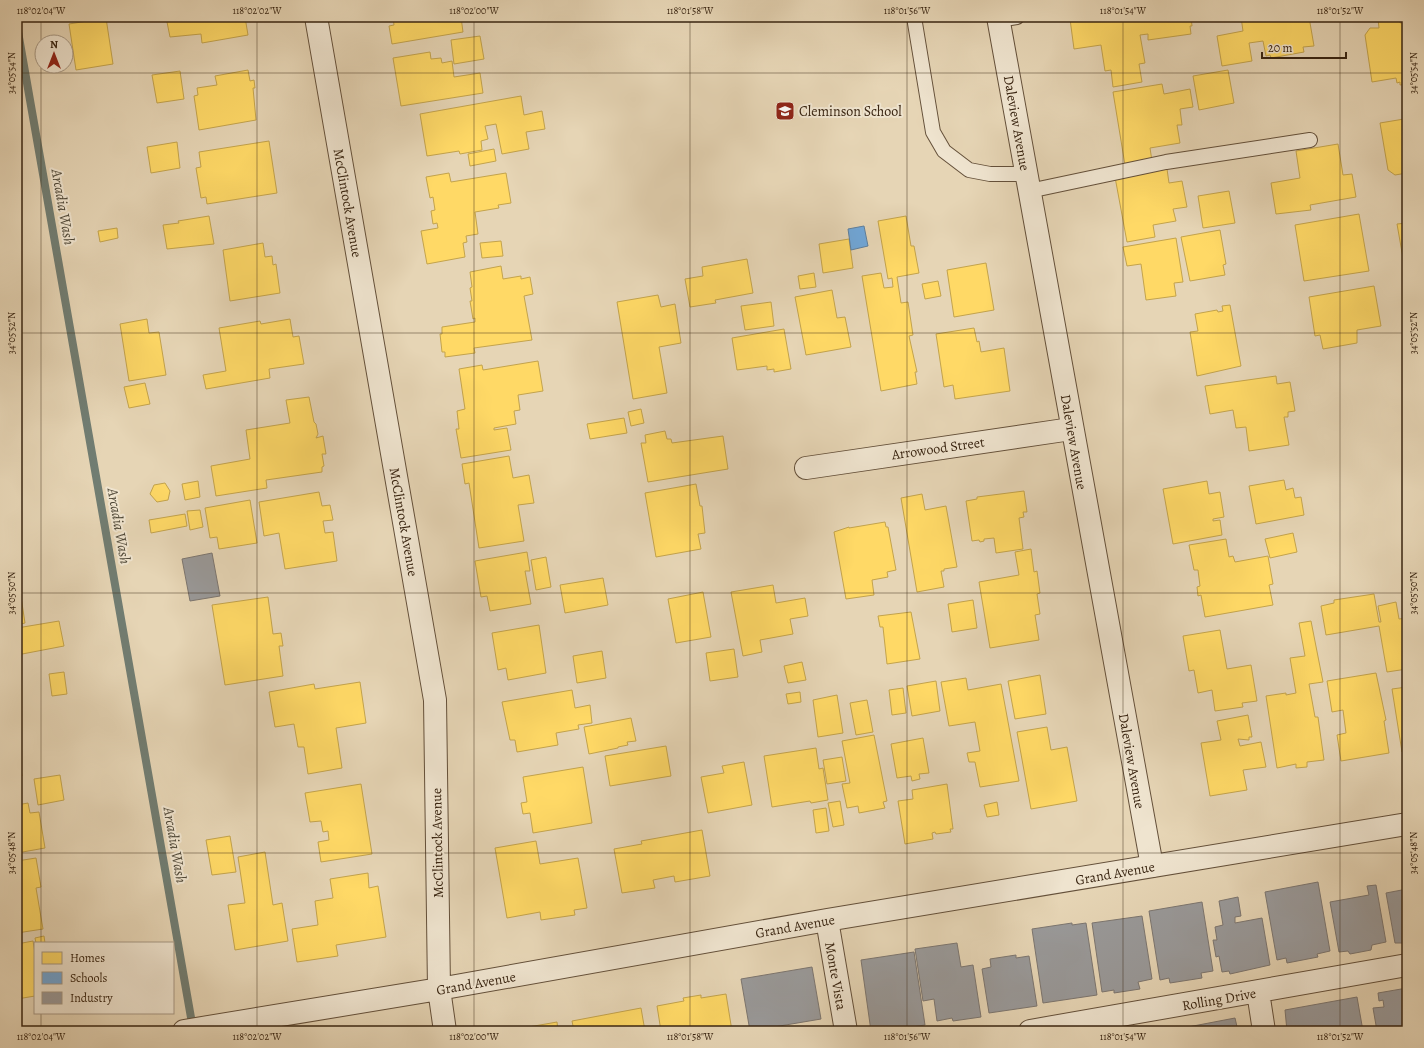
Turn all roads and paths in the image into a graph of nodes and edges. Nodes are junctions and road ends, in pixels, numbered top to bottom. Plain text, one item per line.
1 (316, 17) edge
2 (914, 17) edge
3 (1004, 18) edge
4 (1310, 140) dead end
5 (1027, 182) junction
6 (1071, 429) junction
7 (806, 468) dead end
8 (1407, 824) edge
9 (1152, 866) junction
10 (827, 920) junction
11 (1407, 965) edge
12 (439, 989) junction
13 (1258, 992) junction
14 (1056, 1029) edge
15 (195, 1030) edge
16 (445, 1031) edge
17 (846, 1031) edge
18 (1030, 1031) edge
19 (1264, 1031) edge

1 - 12 street, McClintock Avenue
2 - 5 lane
3 - 5 street, Daleview Avenue
4 - 5 lane
5 - 6 street, Daleview Avenue
6 - 7 street, Arrowood Street
6 - 9 street, Daleview Avenue
8 - 9 street, Grand Avenue
9 - 10 street, Grand Avenue
10 - 12 street, Grand Avenue
10 - 17 street, Monte Vista
11 - 13 street, Rolling Drive
12 - 15 street, Grand Avenue
12 - 16 street, McClintock Avenue
13 - 14 street, Rolling Drive
13 - 19 street
14 - 18 street, Rolling Drive

